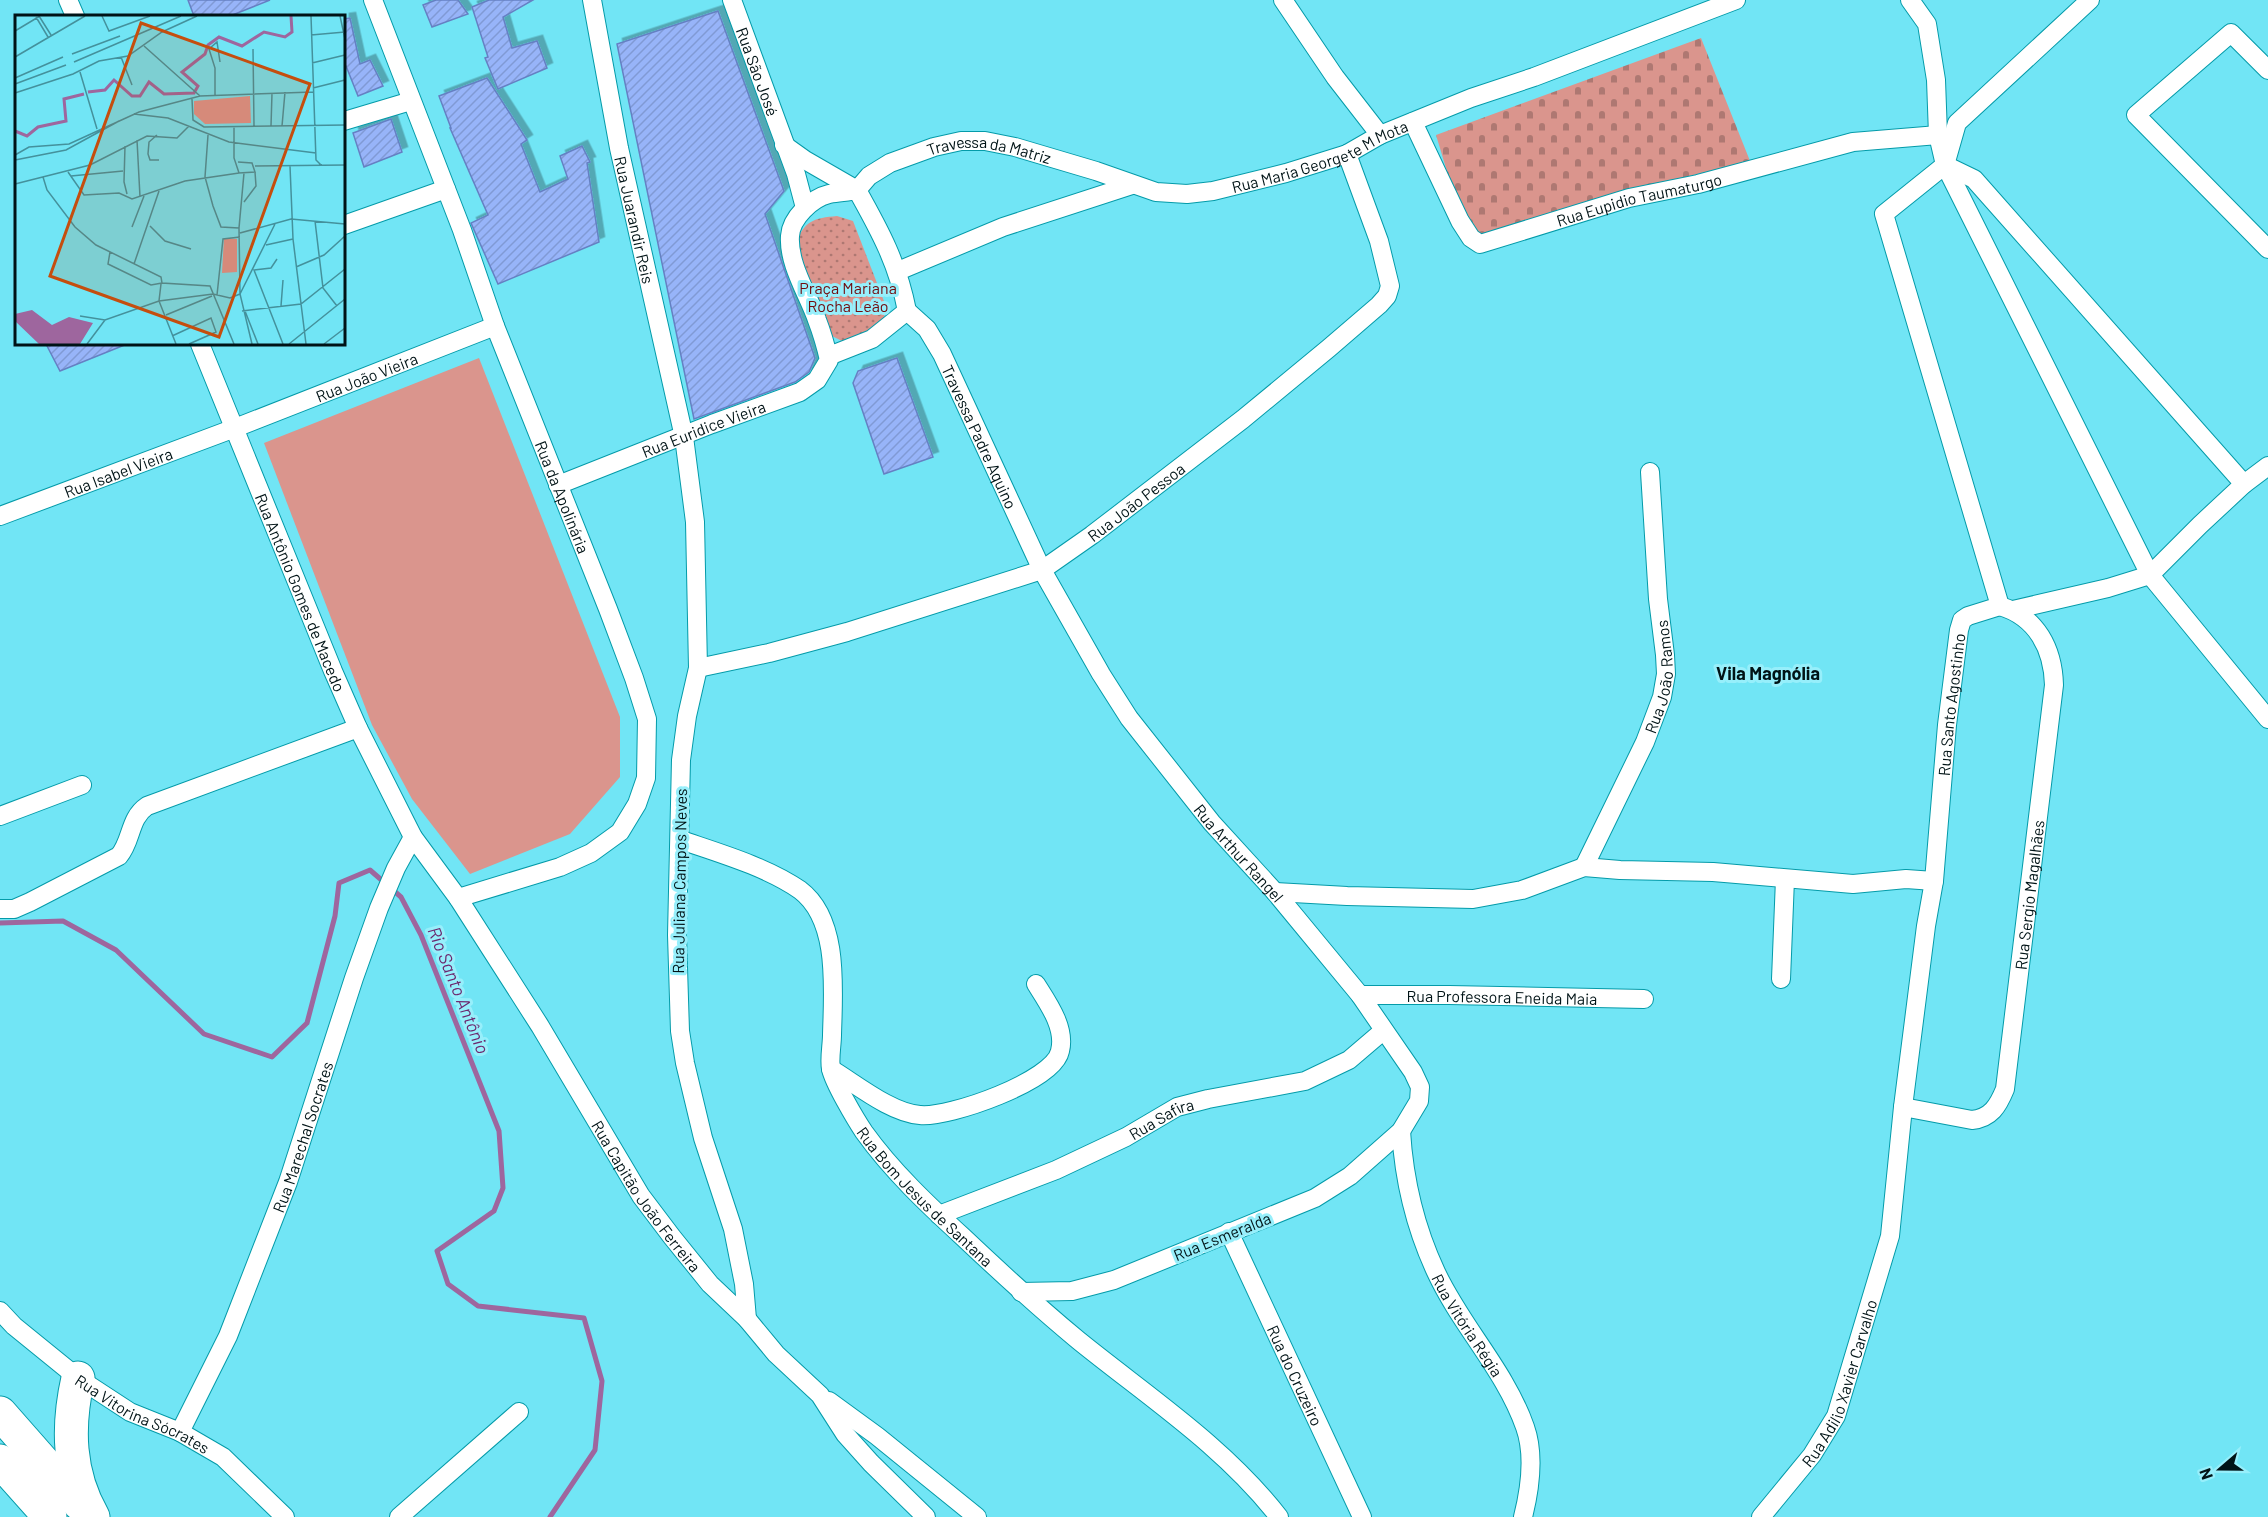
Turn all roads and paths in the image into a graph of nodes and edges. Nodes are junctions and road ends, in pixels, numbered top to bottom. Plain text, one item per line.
1 (68, 0) edge
2 (373, 0) edge
3 (592, 0) edge
4 (732, 0) edge
5 (1283, 0) edge
6 (1736, 0) edge
7 (1910, 0) edge
8 (2090, 0) edge
9 (75, 15) edge
10 (2268, 70) edge
11 (411, 101) junction
12 (345, 121) edge
13 (1413, 123) junction
14 (1380, 135) junction
15 (1938, 135) junction
16 (784, 145) junction
17 (1347, 154) junction
18 (1945, 165) junction
19 (1132, 185) junction
20 (446, 189) junction
21 (857, 190) junction
22 (806, 208) junction
23 (345, 225) edge
24 (2268, 249) edge
25 (898, 271) junction
26 (907, 311) junction
27 (495, 326) junction
28 (200, 345) edge
29 (828, 353) junction
30 (235, 428) junction
31 (684, 436) junction
32 (2268, 466) edge
33 (1650, 472) dead end
34 (2244, 484) junction
35 (558, 485) junction
36 (0, 516) edge
37 (1042, 570) junction
38 (2150, 575) junction
39 (2006, 608) junction
40 (698, 668) junction
41 (2268, 719) edge
42 (358, 728) junction
43 (82, 785) dead end
44 (0, 816) edge
45 (412, 837) junction
46 (681, 840) junction
47 (1584, 867) junction
48 (1785, 879) junction
49 (1934, 881) junction
50 (1275, 892) junction
51 (458, 898) junction
52 (0, 909) edge
53 (1781, 980) dead end
54 (1036, 984) dead end
55 (1360, 995) junction
56 (1644, 999) dead end
57 (1383, 1031) junction
58 (831, 1069) junction
59 (1903, 1107) junction
60 (1401, 1131) junction
61 (939, 1215) junction
62 (1229, 1232) junction
63 (1890, 1236) joint
64 (1021, 1292) junction
65 (0, 1311) edge
66 (747, 1319) junction
67 (78, 1378) junction
68 (820, 1395) junction
69 (519, 1412) dead end
70 (0, 1413) edge
71 (180, 1432) junction
72 (0, 1461) edge
73 (50, 1517) edge
74 (92, 1517) edge
75 (285, 1517) edge
76 (399, 1517) edge
77 (926, 1517) edge
78 (977, 1517) edge
79 (1279, 1517) edge
80 (1362, 1517) edge
81 (1523, 1517) edge
82 (1761, 1517) edge

1 - 9 street
2 - 11 street, Rua da Apolinária
3 - 31 street, Rua Juarandir Reis
4 - 16 street, Rua São José
5 - 14 street
6 - 13 street, Rua Maria Georgete M Mota
7 - 15 street
8 - 18 street
10 - 24 street
11 - 12 street
11 - 20 street, Rua da Apolinária
13 - 14 street, Rua Maria Georgete M Mota
13 - 15 street, Rua Eupidio Taumaturgo
14 - 17 street, Rua Maria Georgete M Mota
15 - 18 street
16 - 21 street
16 - 22 street, Rua São José
17 - 19 street, Rua Maria Georgete M Mota
17 - 37 street, Rua João Pessoa
18 - 34 street
18 - 38 street
18 - 39 street
19 - 21 street, Travessa da Matriz
19 - 25 street
20 - 23 street
20 - 27 street, Rua da Apolinária
21 - 22 street
21 - 25 street
22 - 29 street
25 - 26 street
26 - 29 street
26 - 37 street, Travessa Padre Aquino
27 - 30 street, Rua João Vieira
27 - 35 street, Rua da Apolinária
28 - 30 street, Rua Antônio Gomes de Macedo
29 - 31 street, Rua Euridice Vieira
30 - 36 street, Rua Isabel Vieira
30 - 42 street, Rua Antônio Gomes de Macedo
31 - 35 street, Rua Euridice Vieira
31 - 40 street, Rua Juliana Campos Neves
32 - 34 street
33 - 47 street, Rua João Ramos
34 - 38 street
35 - 51 street, Rua da Apolinária
37 - 40 street, Rua João Pessoa
37 - 50 street, Rua Arthur Rangel
38 - 39 street, Rua Santo Agostinho
38 - 41 street
39 - 49 street, Rua Santo Agostinho
39 - 59 street, Rua Sergio Magalhães
40 - 46 street, Rua Juliana Campos Neves
42 - 45 street, Rua Antônio Gomes de Macedo
42 - 52 street
43 - 44 street
45 - 51 street, Rua Capitão João Ferreira
45 - 71 street, Rua Marechal Socrates
46 - 58 street, Rua Bom Jesus de Santana
46 - 66 street, Rua Juliana Campos Neves
47 - 48 street
47 - 50 street
48 - 49 street
48 - 53 street
49 - 59 street, Rua Santo Agostinho
50 - 55 street, Rua Arthur Rangel
51 - 66 street, Rua Capitão João Ferreira
54 - 58 street
55 - 56 street, Rua Professora Eneida Maia
55 - 57 street, Rua Arthur Rangel
57 - 60 street, Rua Arthur Rangel
57 - 61 street, Rua Safira
58 - 61 street, Rua Bom Jesus de Santana
59 - 63 street, Rua Santo Agostinho
60 - 62 street, Rua Esmeralda
60 - 81 street, Rua Vitória Régia
61 - 64 street, Rua Bom Jesus de Santana
62 - 64 street, Rua Esmeralda
62 - 80 street, Rua do Cruzeiro
63 - 82 street, Rua Adilio Xavier Carvalho
64 - 79 street, Rua Bom Jesus de Santana
65 - 67 street, Rua Vitorina Sócrates
66 - 68 street, Rua Capitão João Ferreira
67 - 71 street, Rua Vitorina Sócrates
67 - 74 highway
68 - 77 street, Rua Capitão João Ferreira
68 - 78 street
69 - 76 street
70 - 74 highway
71 - 75 street, Rua Vitorina Sócrates
72 - 73 highway

